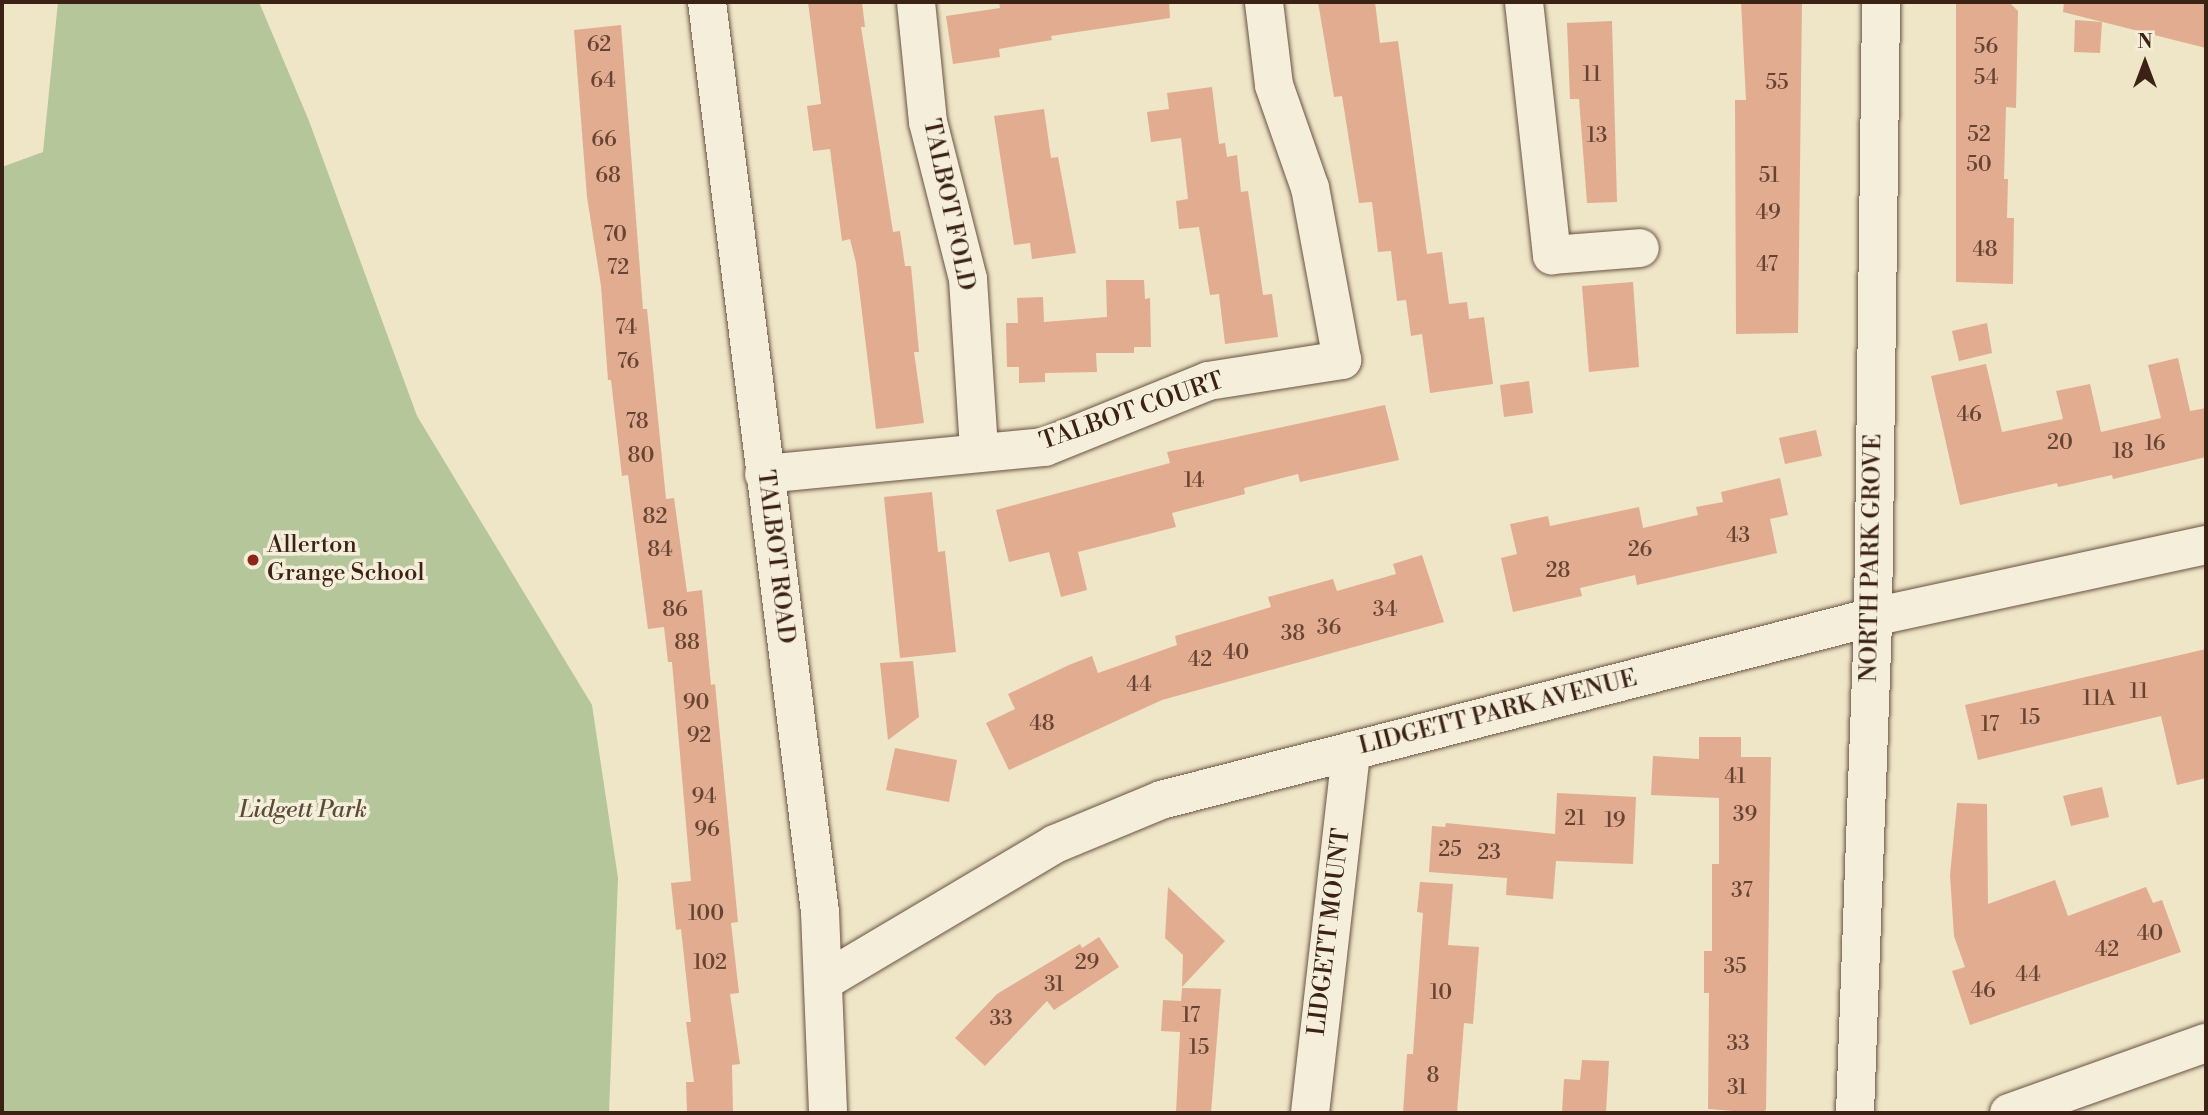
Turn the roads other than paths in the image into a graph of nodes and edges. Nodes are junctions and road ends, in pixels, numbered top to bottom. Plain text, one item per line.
1 (707, 2) edge
2 (916, 2) edge
3 (1264, 2) edge
4 (1524, 2) edge
5 (1881, 2) edge
6 (1640, 248) dead end
7 (979, 451) junction
8 (764, 474) junction
9 (2206, 545) edge
10 (1873, 617) junction
11 (1351, 751) junction
12 (826, 979) junction
13 (2206, 1043) edge
14 (828, 1113) edge
15 (1310, 1113) edge
16 (1855, 1113) edge
17 (2009, 1113) edge

1 - 8 street, TALBOT ROAD
2 - 7 street, TALBOT FOLD
3 - 7 street, TALBOT COURT
4 - 6 street
5 - 10 street, NORTH PARK GROVE
7 - 8 street, TALBOT COURT
8 - 12 street, TALBOT ROAD
9 - 10 street, LIDGETT PARK AVENUE
10 - 11 street, LIDGETT PARK AVENUE
10 - 16 street, NORTH PARK GROVE
11 - 12 street, LIDGETT PARK AVENUE
11 - 15 street, LIDGETT MOUNT
12 - 14 street, TALBOT ROAD
13 - 17 street

